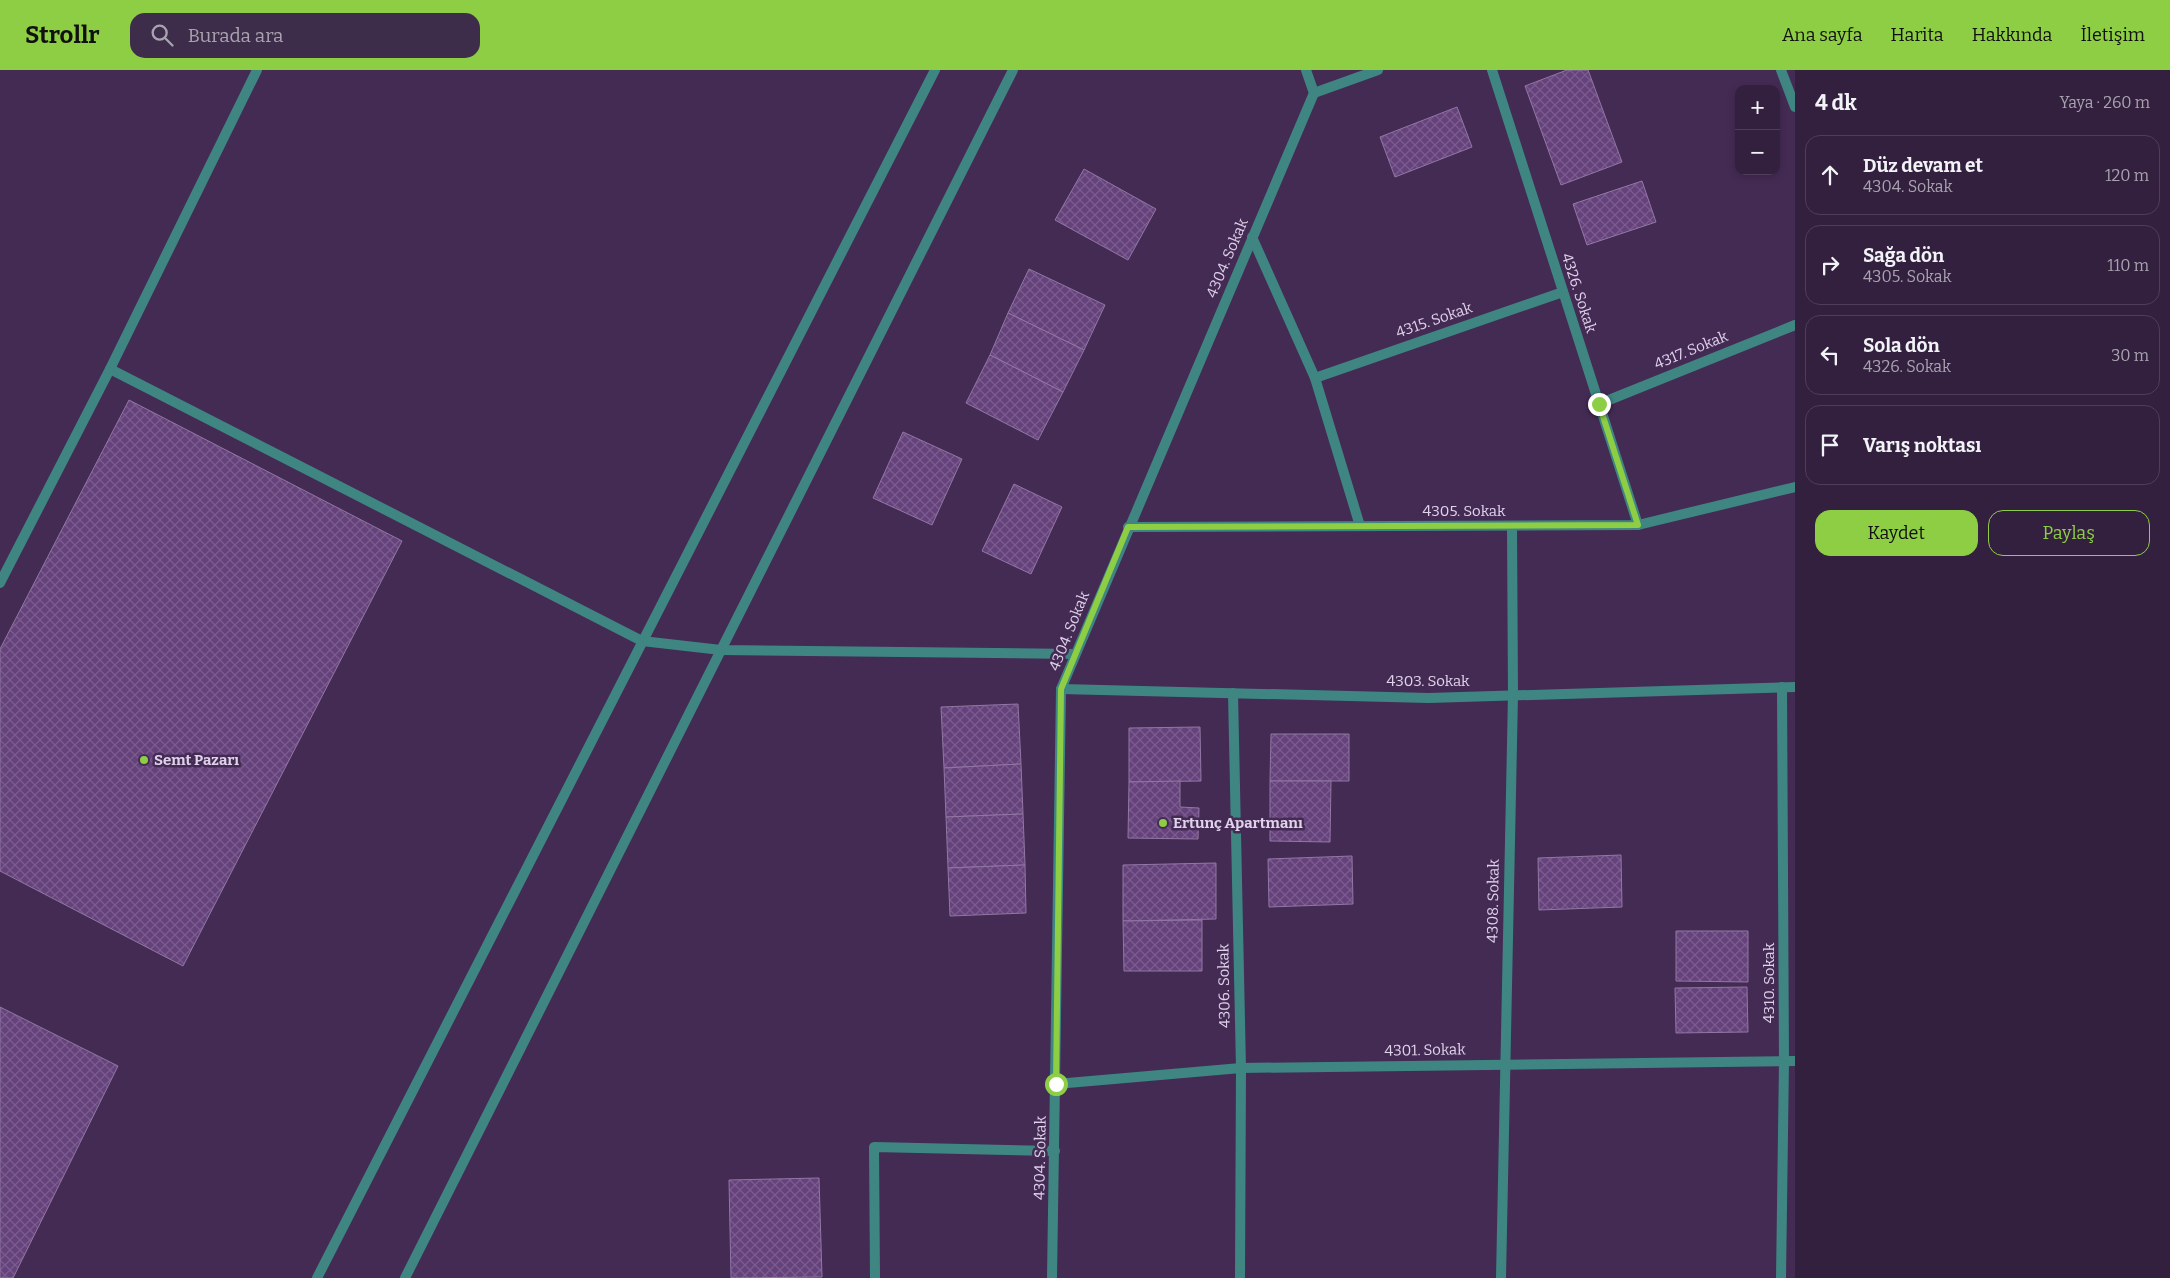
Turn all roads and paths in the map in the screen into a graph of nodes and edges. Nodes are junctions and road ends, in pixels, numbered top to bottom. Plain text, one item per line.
1 (257, 70) edge
2 (934, 70) edge
3 (1012, 70) edge
4 (1306, 70) edge
5 (1378, 70) edge
6 (1492, 70) edge
7 (1781, 70) edge
8 (1314, 93) junction
9 (1795, 107) edge
10 (1252, 237) junction
11 (1563, 292) junction
12 (1795, 325) edge
13 (110, 369) junction
14 (1315, 378) junction
15 (1599, 404) junction
16 (1795, 487) edge
17 (1638, 525) junction
18 (1360, 526) junction
19 (1512, 526) junction
20 (1128, 527) junction
21 (0, 583) edge
22 (642, 641) junction
23 (721, 650) junction
24 (1075, 654) junction
25 (1782, 687) junction
26 (1795, 687) edge
27 (1061, 689) junction
28 (1233, 693) junction
29 (1513, 695) junction
30 (1790, 1062) edge
31 (1505, 1064) junction
32 (1241, 1068) junction
33 (1056, 1084) junction
34 (1055, 1151) junction
35 (317, 1278) edge
36 (405, 1278) edge
37 (875, 1278) edge
38 (1052, 1278) edge
39 (1240, 1278) edge
40 (1501, 1278) edge
41 (1781, 1278) edge

1 - 13 street
2 - 22 street
3 - 23 street
4 - 8 street
5 - 8 street
6 - 11 street, 4326. Sokak
7 - 9 street
8 - 10 street, 4304. Sokak
10 - 14 street
10 - 20 street, 4304. Sokak
11 - 14 street, 4315. Sokak
11 - 15 street, 4326. Sokak
12 - 15 street, 4317. Sokak
13 - 21 street
13 - 22 street
14 - 18 street
15 - 17 street, 4326. Sokak
16 - 17 street, 4305. Sokak
17 - 19 street, 4305. Sokak
18 - 19 street, 4305. Sokak
18 - 20 street, 4305. Sokak
19 - 29 street, 4308. Sokak
20 - 24 street, 4304. Sokak
22 - 23 street
22 - 35 street
23 - 24 street
23 - 36 street
24 - 27 street, 4304. Sokak
25 - 26 street, 4303. Sokak
25 - 29 street, 4303. Sokak
25 - 30 street, 4310. Sokak
27 - 28 street, 4303. Sokak
27 - 33 street, 4304. Sokak
28 - 29 street, 4303. Sokak
28 - 32 street, 4306. Sokak
29 - 31 street, 4308. Sokak
30 - 31 street, 4301. Sokak
30 - 41 street, 4310. Sokak
31 - 32 street, 4301. Sokak
31 - 40 street, 4308. Sokak
32 - 33 street, 4301. Sokak
32 - 39 street, 4306. Sokak
33 - 34 street, 4304. Sokak
34 - 37 street
34 - 38 street, 4304. Sokak

